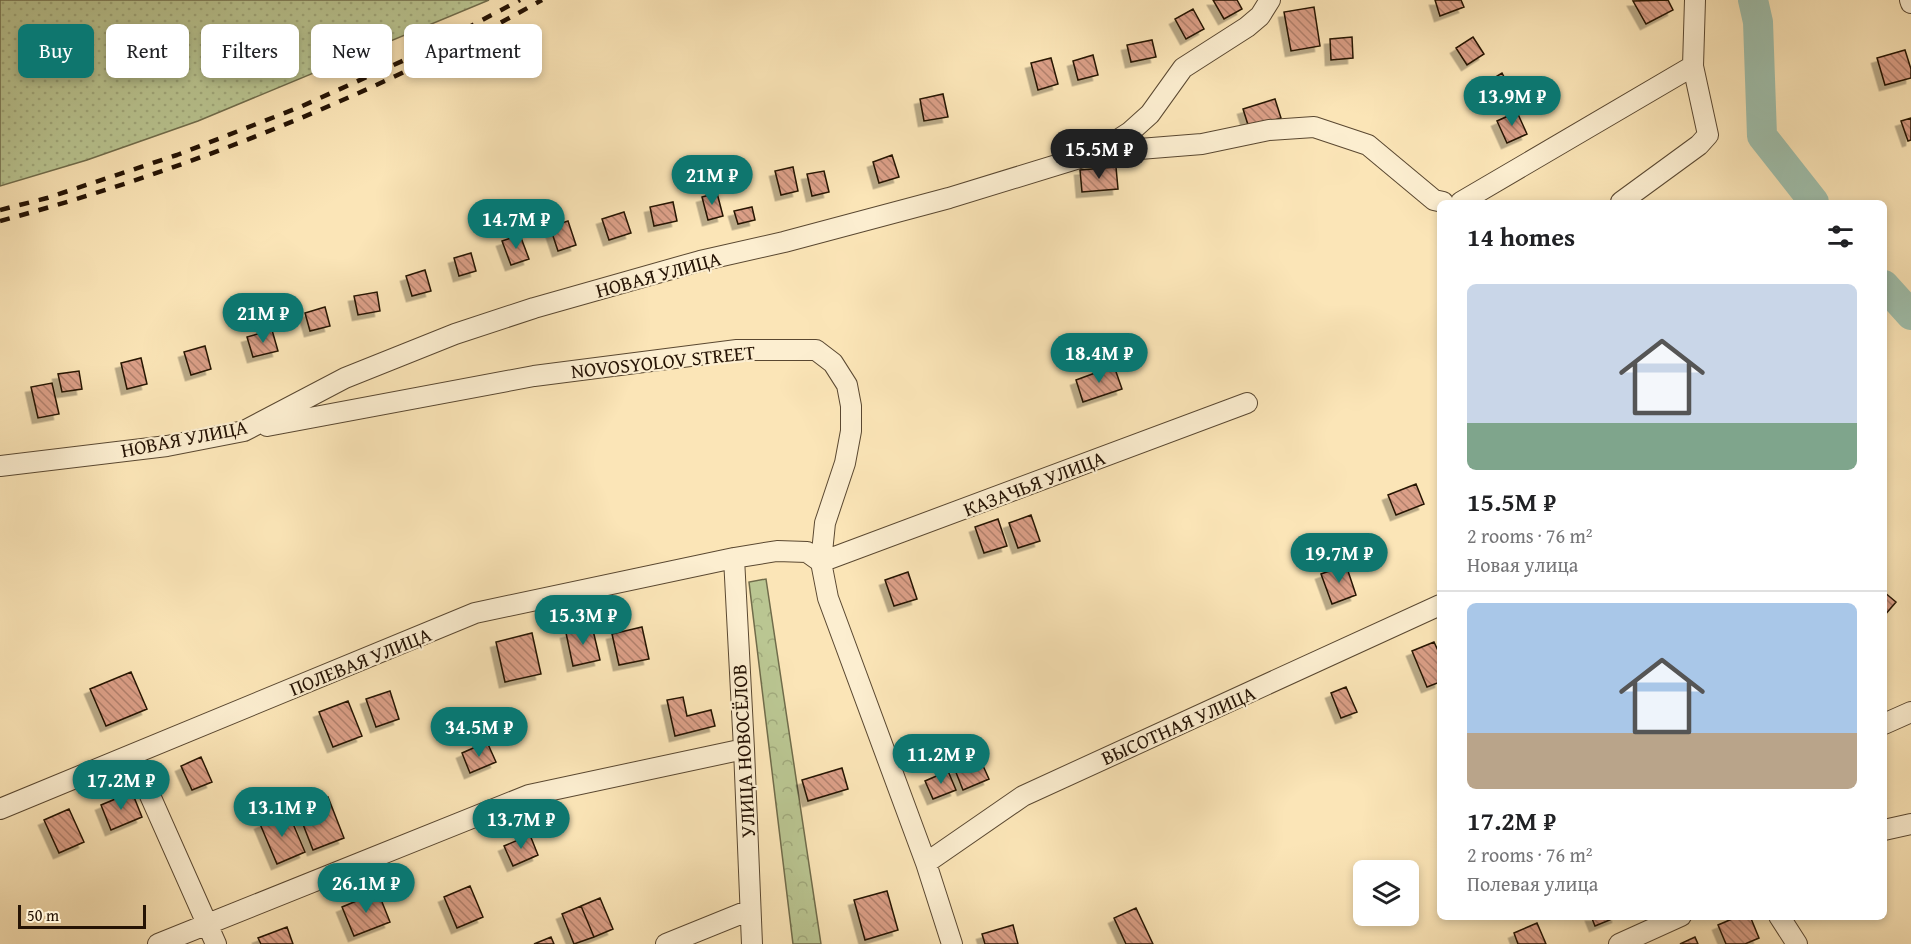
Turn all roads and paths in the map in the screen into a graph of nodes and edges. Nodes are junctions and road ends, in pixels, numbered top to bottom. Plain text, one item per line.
1 (1270, 0) edge
2 (1695, 0) edge
3 (1693, 66) junction
4 (1099, 152) junction
5 (1464, 200) edge
6 (1624, 200) edge
7 (1437, 201) edge
8 (1247, 403) dead end
9 (244, 431) junction
10 (0, 466) edge
11 (734, 558) junction
12 (821, 562) junction
13 (1437, 606) edge
14 (1911, 712) edge
15 (1887, 723) edge
16 (744, 749) junction
17 (132, 754) junction
18 (0, 809) edge
19 (1911, 824) edge
20 (1887, 829) edge
21 (926, 863) junction
22 (750, 910) junction
23 (1672, 920) edge
24 (1782, 920) edge
25 (207, 924) junction
26 (158, 944) edge
27 (216, 944) edge
28 (666, 944) edge
29 (752, 944) edge
30 (952, 944) edge
31 (1619, 944) edge
32 (1797, 944) edge

1 - 4 street, НОВАЯ УЛИЦА
2 - 3 street
3 - 5 street
3 - 6 street
4 - 7 street
4 - 9 street, НОВАЯ УЛИЦА
8 - 12 street, КАЗАЧЬЯ УЛИЦА
9 - 10 street, НОВАЯ УЛИЦА
9 - 12 street, NOVOSYOLOV STREET
11 - 12 street, ПОЛЕВАЯ УЛИЦА
11 - 16 street, УЛИЦА НОВОСЁЛОВ
11 - 17 street, ПОЛЕВАЯ УЛИЦА
12 - 21 street, NOVOSYOLOV STREET
13 - 21 street, ВЫСОТНАЯ УЛИЦА
14 - 15 street
16 - 22 street, УЛИЦА НОВОСЁЛОВ
16 - 25 street
17 - 18 street, ПОЛЕВАЯ УЛИЦА
17 - 25 street
19 - 20 street
21 - 30 street, NOVOSYOLOV STREET
22 - 28 street
22 - 29 street, УЛИЦА НОВОСЁЛОВ
23 - 31 street
24 - 32 street
25 - 26 street
25 - 27 street

